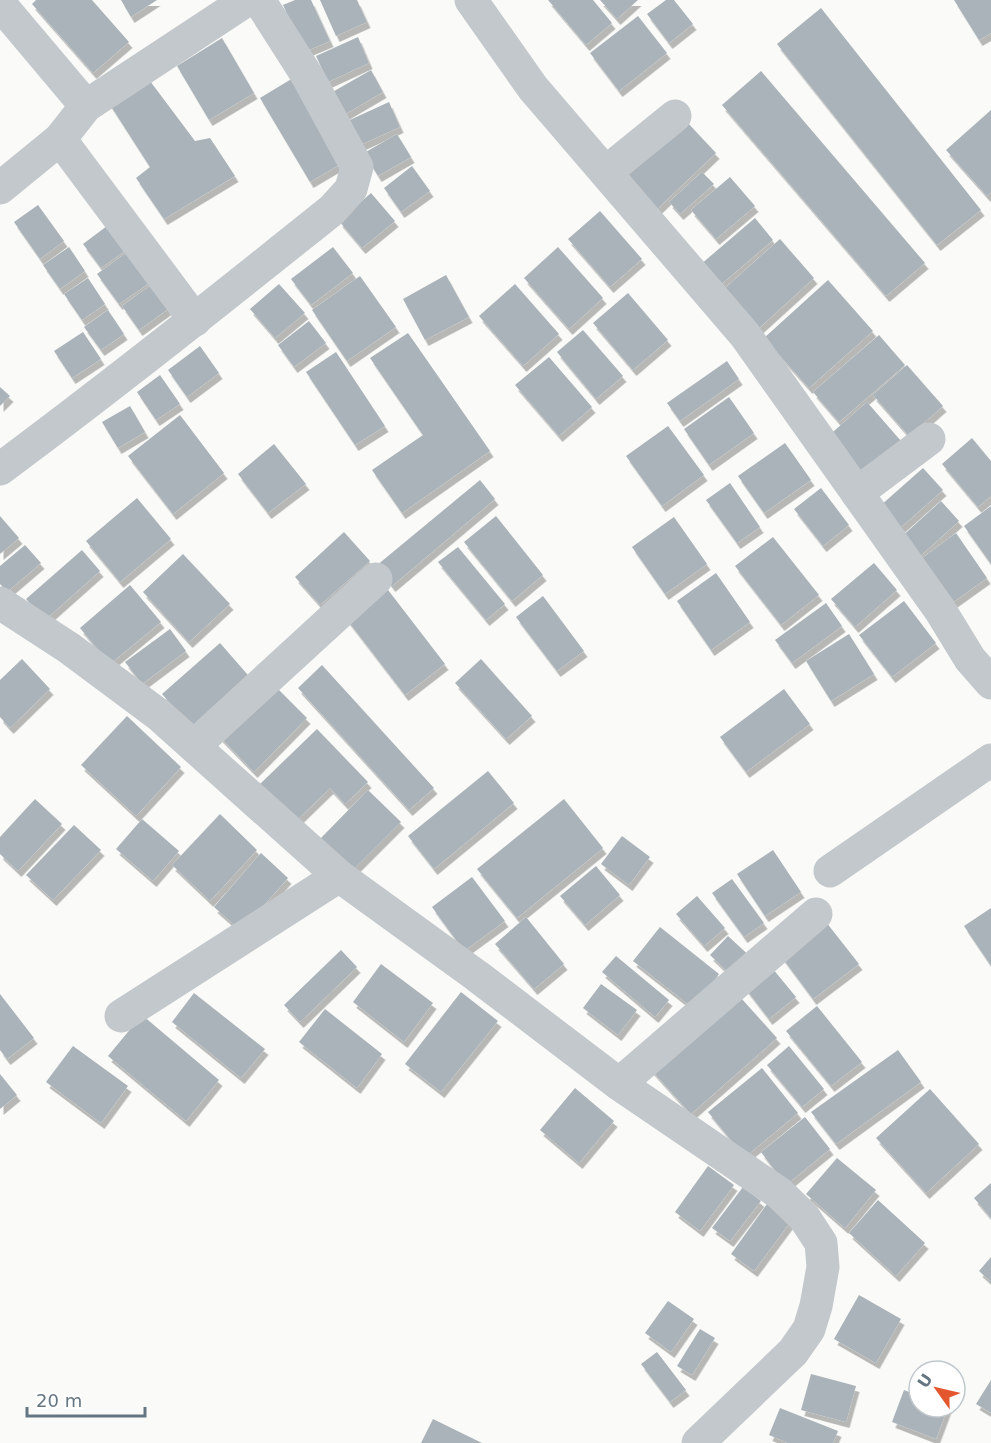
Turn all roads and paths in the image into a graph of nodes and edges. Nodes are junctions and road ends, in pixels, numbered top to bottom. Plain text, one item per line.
1 (247, 0) edge
2 (260, 0) edge
3 (471, 0) edge
4 (0, 4) edge
5 (86, 106) junction
6 (675, 117) dead end
7 (60, 139) junction
8 (606, 172) junction
9 (0, 188) edge
10 (195, 320) junction
11 (928, 439) dead end
12 (0, 469) edge
13 (857, 493) junction
14 (376, 579) dead end
15 (0, 603) edge
16 (991, 683) edge
17 (194, 746) junction
18 (991, 760) edge
19 (830, 871) dead end
20 (339, 876) junction
21 (816, 914) dead end
22 (121, 1016) dead end
23 (620, 1084) junction
24 (698, 1443) edge

1 - 5 street
2 - 10 street
3 - 8 street
4 - 5 street
5 - 7 street
6 - 8 street
7 - 9 street
7 - 10 street
8 - 13 street
10 - 12 street
11 - 13 street
13 - 16 street
14 - 17 street
15 - 17 street
17 - 20 street
18 - 19 street
20 - 22 street
20 - 23 street
21 - 23 street
23 - 24 street

